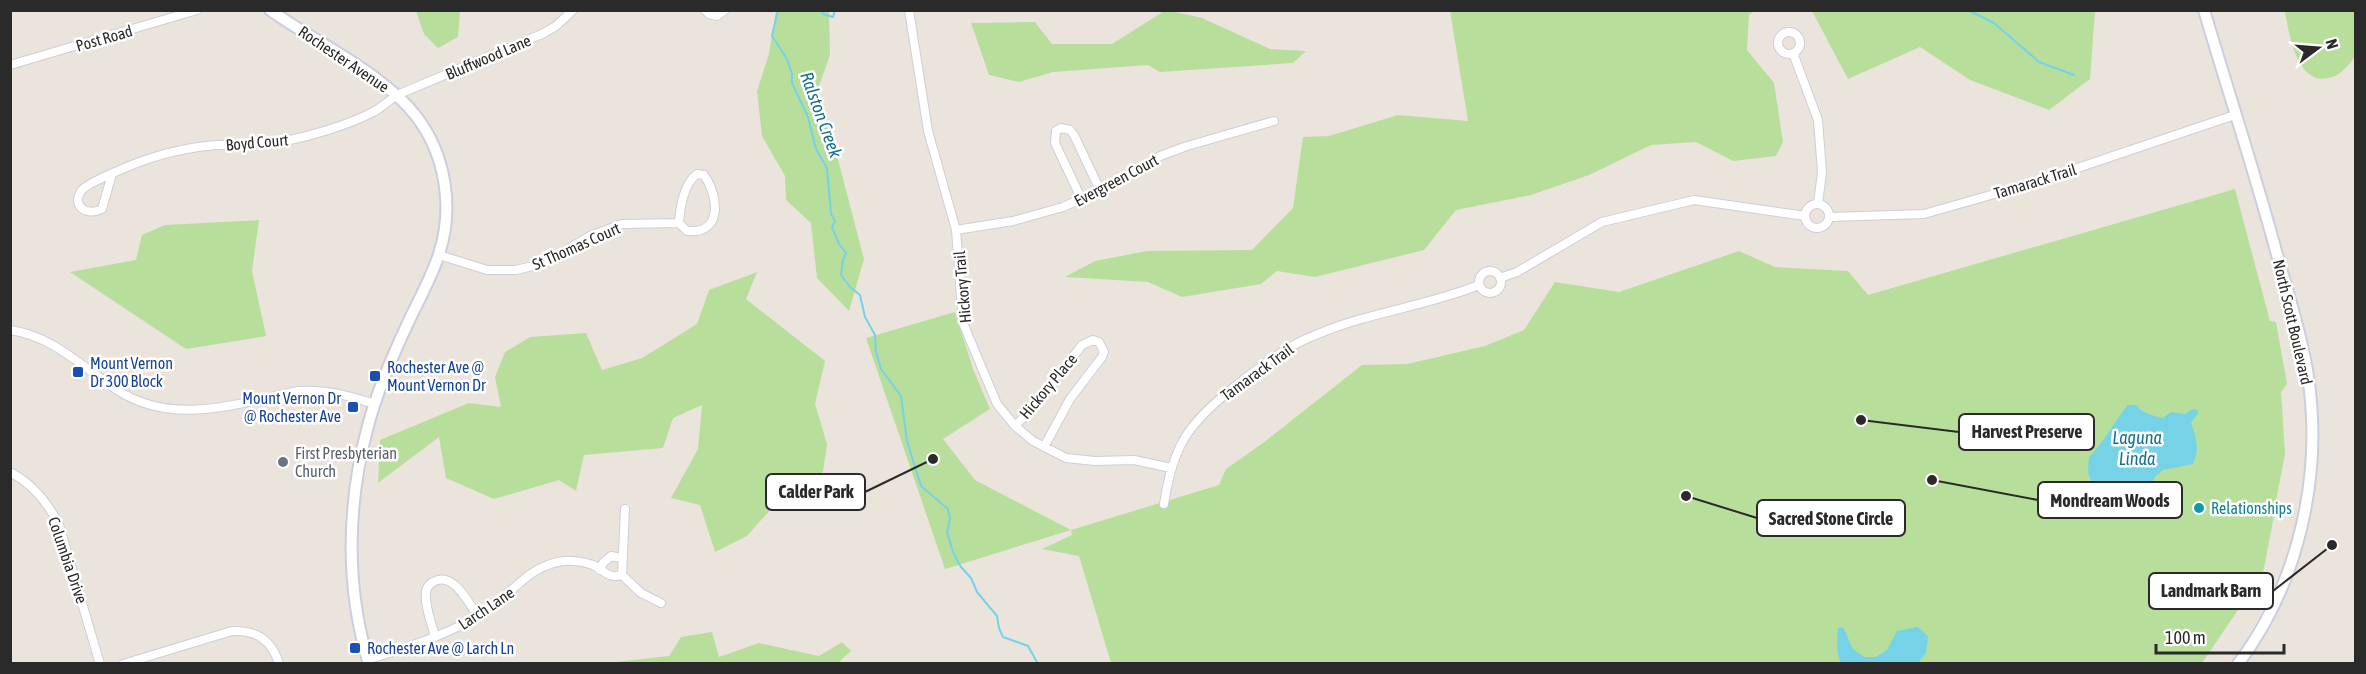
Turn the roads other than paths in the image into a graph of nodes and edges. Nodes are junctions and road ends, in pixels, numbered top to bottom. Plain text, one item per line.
1 (197, 10) edge
2 (270, 10) edge
3 (573, 10) edge
4 (705, 10) edge
5 (725, 10) edge
6 (909, 10) edge
7 (2204, 10) edge
8 (1793, 53) dead end
9 (10, 65) edge
10 (397, 95) junction
11 (2235, 115) junction
12 (1274, 121) dead end
13 (112, 174) junction
14 (1100, 190) junction
15 (1081, 198) junction
16 (1818, 204) junction
17 (1805, 216) junction
18 (1829, 218) junction
19 (679, 223) junction
20 (956, 230) junction
21 (439, 255) junction
22 (1500, 278) junction
23 (1479, 285) junction
24 (10, 330) edge
25 (375, 404) junction
26 (1015, 426) junction
27 (1044, 447) junction
28 (1171, 468) junction
29 (10, 472) edge
30 (1164, 504) dead end
31 (625, 509) dead end
32 (622, 558) junction
33 (600, 570) junction
34 (622, 575) junction
35 (661, 603) dead end
36 (478, 616) junction
37 (435, 637) junction
38 (368, 662) edge
39 (100, 663) edge
40 (123, 663) edge
41 (279, 663) edge
42 (2238, 663) edge

1 - 9 street, Post Road
2 - 10 main road, Rochester Avenue
3 - 10 street, Bluffwood Lane
4 - 5 street
6 - 20 street, Hickory Trail
7 - 11 main road, North Scott Boulevard
8 - 16 street
10 - 13 street, Boyd Court
10 - 21 main road, Rochester Avenue
11 - 18 street, Tamarack Trail
11 - 42 main road, North Scott Boulevard
12 - 14 street, Evergreen Court
13 - 13 street, Boyd Court
14 - 15 street, Evergreen Court
14 - 15 street
15 - 20 street, Evergreen Court
16 - 17 street
16 - 18 street
17 - 18 street
17 - 22 street, Tamarack Trail
19 - 19 street, St Thomas Court
19 - 21 street, St Thomas Court
20 - 26 street, Hickory Trail
21 - 25 main road, Rochester Avenue
22 - 23 street, Tamarack Trail
22 - 23 street, Tamarack Trail
23 - 28 street, Tamarack Trail
24 - 25 street
25 - 38 main road, Rochester Avenue
26 - 27 street, Hickory Trail
26 - 27 street, Hickory Place
27 - 28 street, Hickory Trail
28 - 30 street, Tamarack Trail
29 - 39 street, Columbia Drive
31 - 32 street
32 - 33 street
32 - 34 street
33 - 34 street, Larch Lane
33 - 36 street, Larch Lane
34 - 35 street, Larch Lane
36 - 37 street, Larch Lane
36 - 37 street
37 - 38 street, Larch Lane
40 - 41 street

